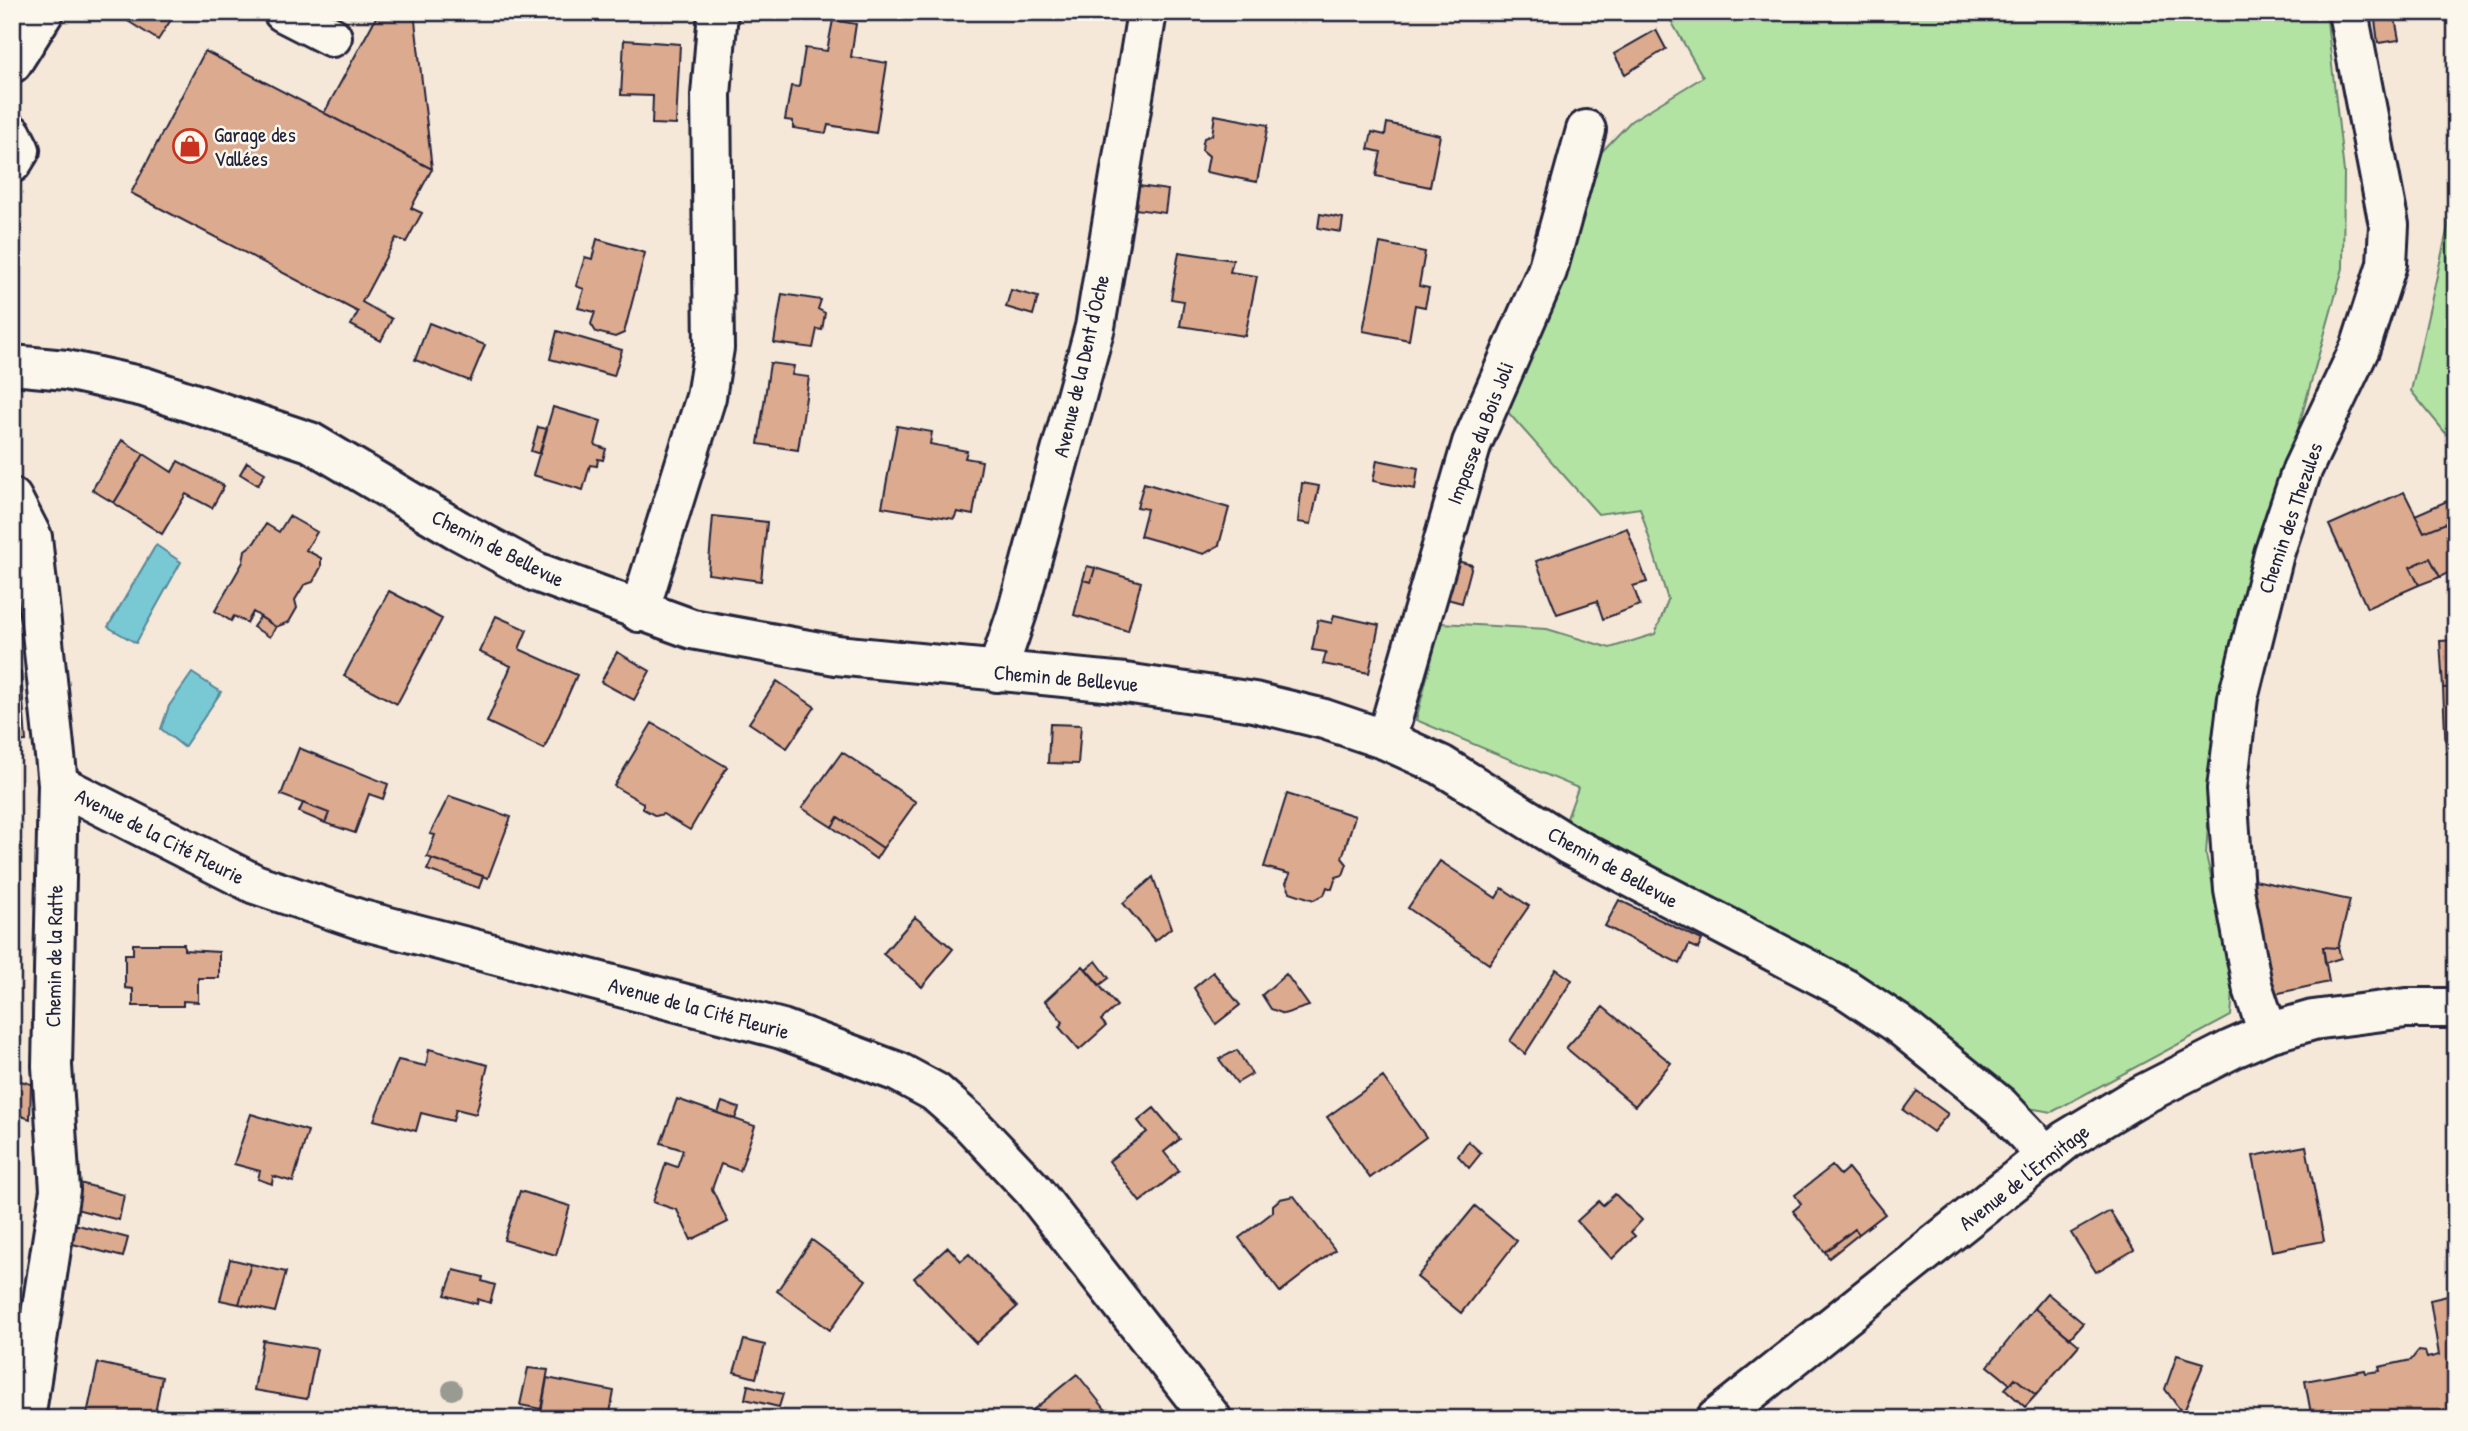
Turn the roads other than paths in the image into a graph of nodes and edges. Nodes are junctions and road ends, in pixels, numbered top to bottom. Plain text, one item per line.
1 (44, 12) edge
2 (283, 12) edge
3 (718, 12) edge
4 (1147, 12) edge
5 (2348, 12) edge
6 (332, 37) dead end
7 (12, 63) edge
8 (1586, 130) dead end
9 (12, 134) edge
10 (12, 163) edge
11 (12, 365) edge
12 (12, 498) edge
13 (639, 612) junction
14 (997, 672) junction
15 (1386, 740) junction
16 (58, 784) junction
17 (2456, 1008) edge
18 (2268, 1033) junction
19 (2046, 1156) junction
20 (25, 1419) edge
21 (1212, 1419) edge
22 (1716, 1419) edge

1 - 7 street
2 - 6 street
3 - 13 street
4 - 14 street, Avenue de la Dent d'Oche
5 - 18 street, Chemin des Thezules
8 - 15 street, Impasse du Bois Joli
9 - 10 street
11 - 13 street, Chemin de Bellevue
12 - 16 street, Chemin de la Ratte
13 - 14 street, Chemin de Bellevue
14 - 15 street, Chemin de Bellevue
15 - 19 street, Chemin de Bellevue
16 - 20 street, Chemin de la Ratte
16 - 21 street, Avenue de la Cité Fleurie
17 - 18 street, Avenue de l'Ermitage
18 - 19 street, Avenue de l'Ermitage
19 - 22 street, Avenue de l'Ermitage

